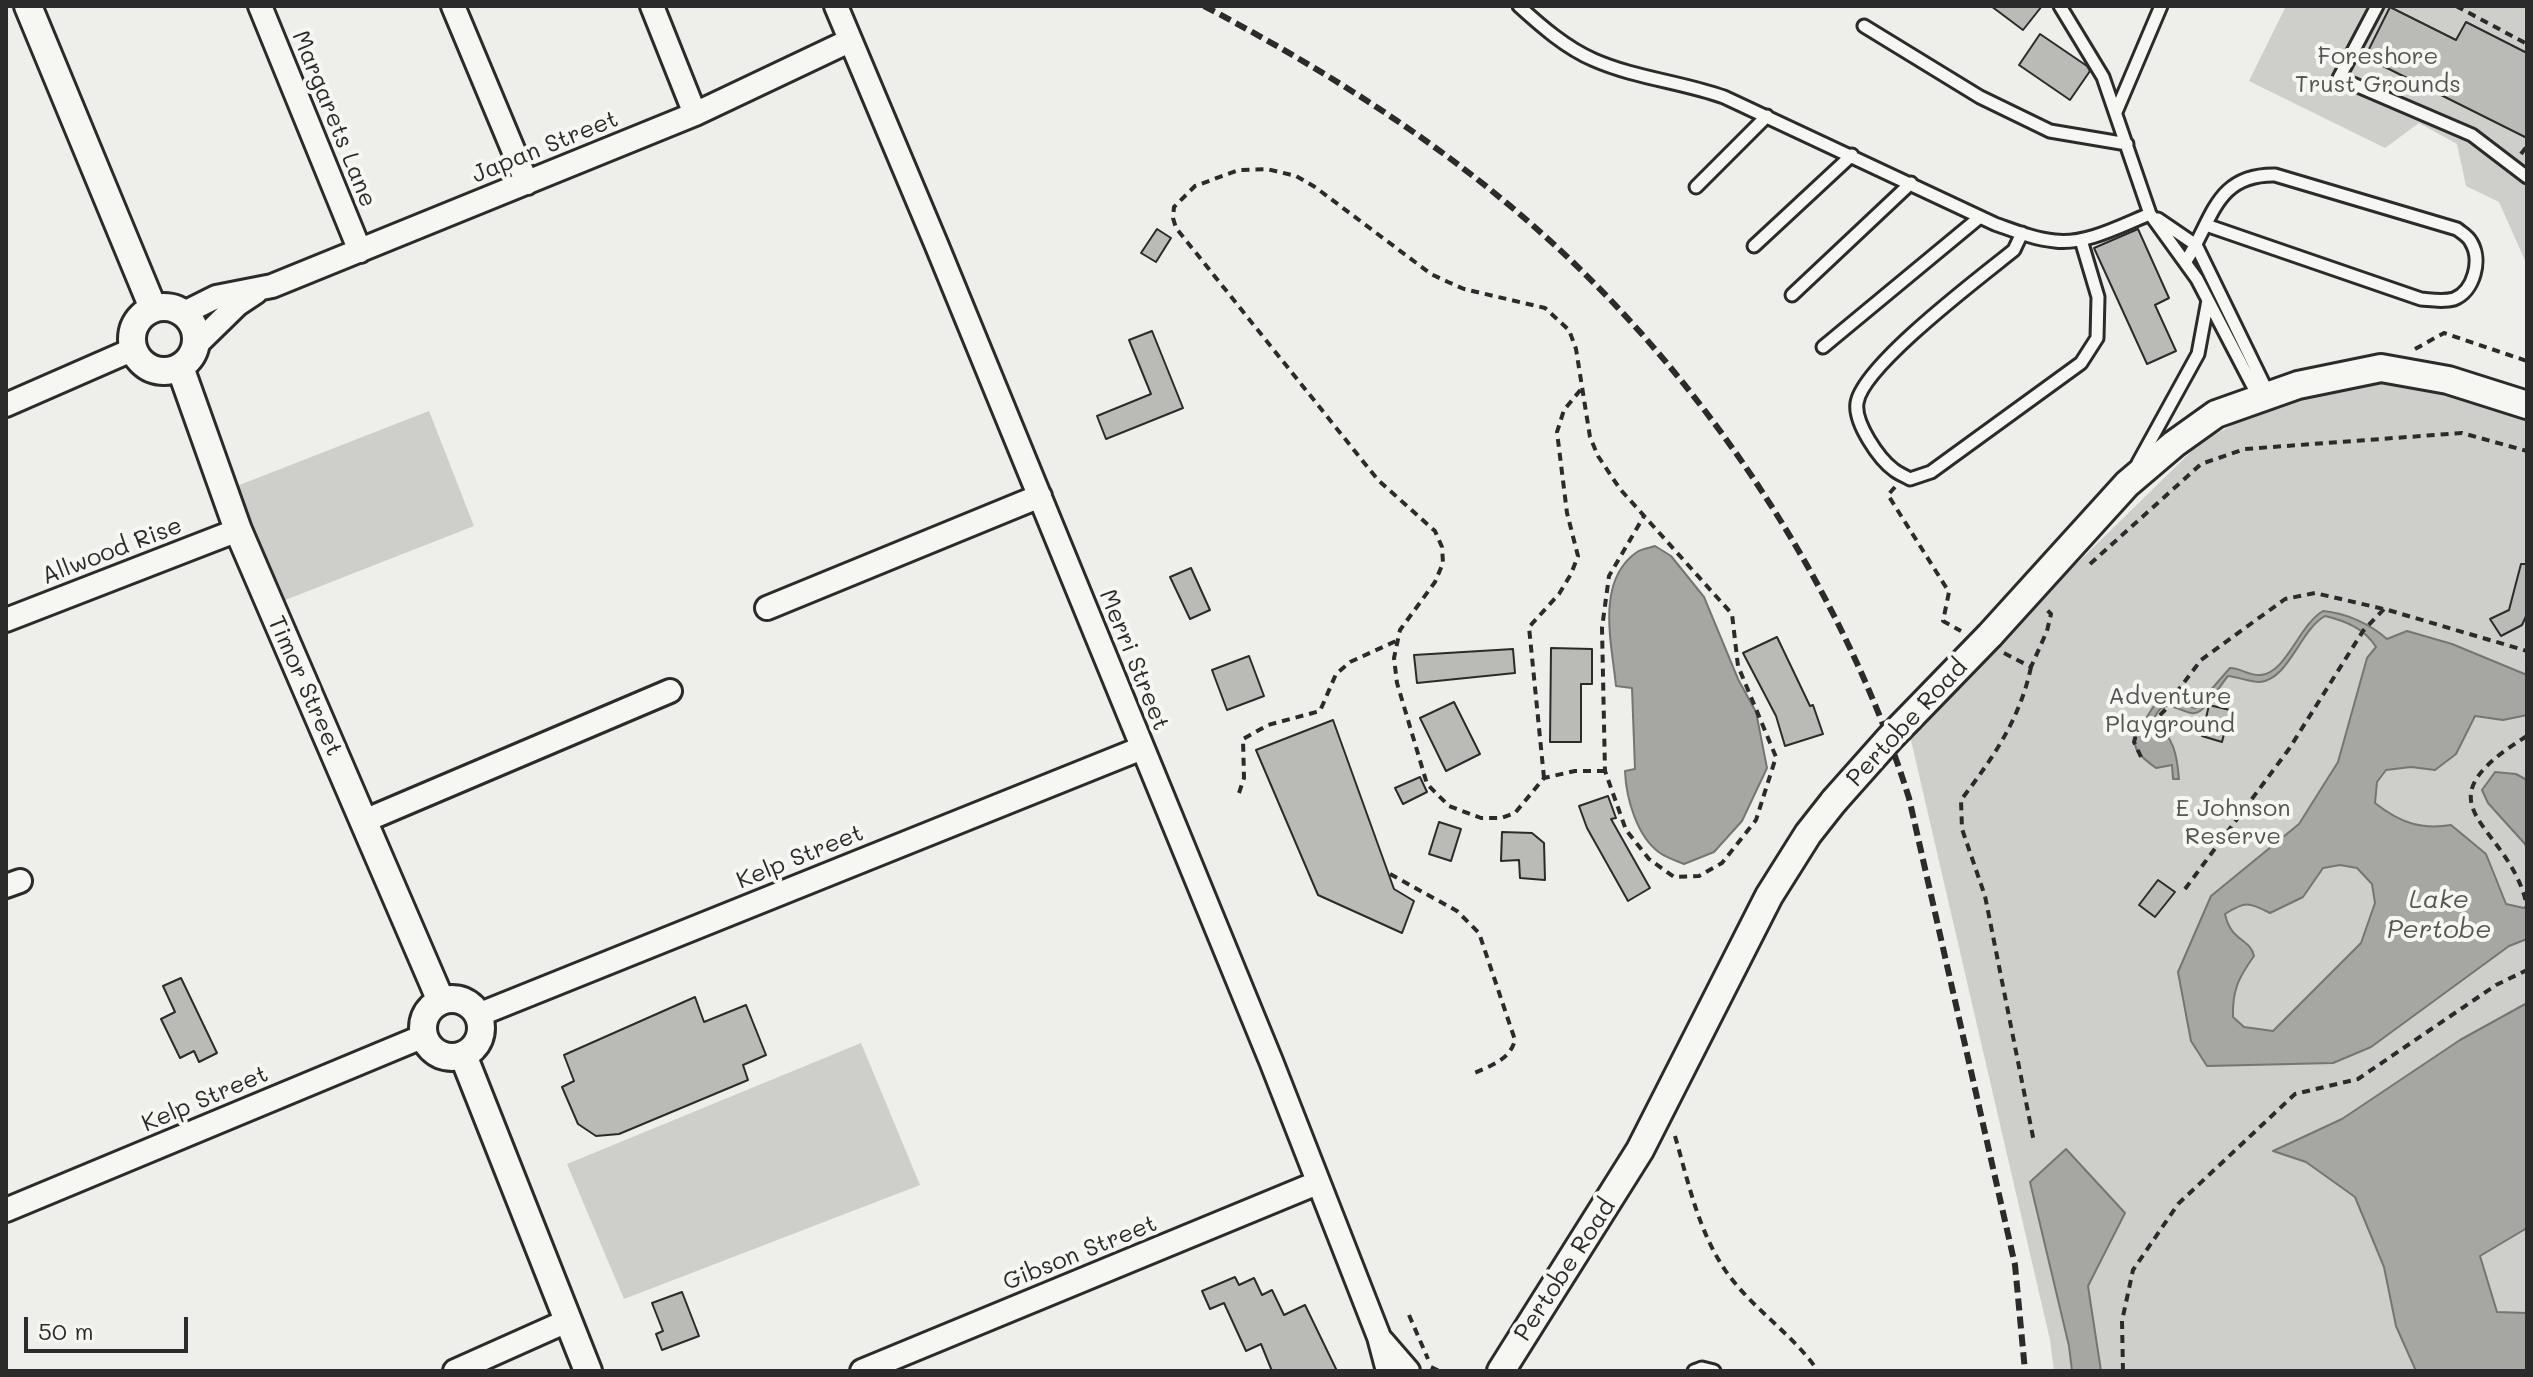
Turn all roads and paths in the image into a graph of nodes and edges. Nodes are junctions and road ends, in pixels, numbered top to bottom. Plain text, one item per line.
1 (28, 6) edge
2 (260, 6) edge
3 (453, 6) edge
4 (652, 6) edge
5 (836, 6) edge
6 (1519, 6) edge
7 (2060, 6) edge
8 (2161, 6) edge
9 (2377, 6) edge
10 (2456, 6) edge
11 (1864, 26) dead end
12 (849, 41) junction
13 (2527, 44) edge
14 (2116, 112) junction
15 (695, 114) junction
16 (1767, 116) junction
17 (2127, 144) junction
18 (1852, 155) junction
19 (2527, 177) edge
20 (527, 183) junction
21 (1911, 183) junction
22 (1696, 187) dead end
23 (2150, 214) junction
24 (1980, 217) junction
25 (2206, 225) junction
26 (2022, 233) junction
27 (2081, 240) junction
28 (2196, 245) junction
29 (1754, 246) dead end
30 (360, 251) junction
31 (2186, 261) junction
32 (257, 291) junction
33 (1792, 295) dead end
34 (2208, 300) junction
35 (153, 308) junction
36 (184, 313) junction
37 (196, 345) junction
38 (1823, 347) dead end
39 (134, 349) junction
40 (2527, 361) edge
41 (180, 367) junction
42 (2381, 368) junction
43 (1582, 387) junction
44 (2264, 396) junction
45 (6, 405) edge
46 (2527, 405) edge
47 (2527, 451) edge
48 (1904, 475) junction
49 (2127, 484) junction
50 (1040, 496) junction
51 (1644, 516) junction
52 (238, 530) junction
53 (2086, 567) dead end
54 (767, 608) dead end
55 (2384, 609) junction
56 (6, 620) edge
57 (1943, 621) dead end
58 (1396, 641) junction
59 (2527, 651) edge
60 (2031, 667) dead end
61 (670, 691) dead end
62 (2527, 736) edge
63 (1142, 748) junction
64 (2141, 757) dead end
65 (1605, 771) junction
66 (1544, 778) junction
67 (1239, 793) dead end
68 (364, 821) junction
69 (1390, 874) dead end
70 (2185, 889) dead end
71 (2525, 898) edge
72 (2527, 906) edge
73 (2527, 970) edge
74 (441, 1001) junction
75 (478, 1015) junction
76 (424, 1036) junction
77 (463, 1055) junction
78 (1472, 1074) dead end
79 (1673, 1130) dead end
80 (2034, 1142) dead end
81 (1317, 1183) junction
82 (6, 1210) edge
83 (1409, 1315) dead end
84 (567, 1321) junction
85 (1379, 1337) junction
86 (1431, 1367) junction
87 (1500, 1369) edge
88 (455, 1371) edge
89 (588, 1371) edge
90 (862, 1371) edge
91 (1388, 1371) edge
92 (1408, 1371) edge
93 (1421, 1371) edge
94 (1439, 1371) edge
95 (1694, 1371) edge
96 (1714, 1371) edge
97 (1818, 1371) edge
98 (2123, 1371) edge

1 - 35 street
2 - 30 street, Margarets Lane
3 - 20 street
4 - 15 street
5 - 12 street, Merri Street
6 - 16 lane
7 - 14 lane
8 - 14 lane
9 - 19 lane
10 - 13 path
11 - 17 lane
12 - 15 street, Japan Street
12 - 50 street, Merri Street
14 - 17 lane
15 - 20 street, Japan Street
16 - 18 lane
16 - 22 lane
17 - 23 lane
18 - 21 lane
18 - 29 lane
20 - 30 street, Japan Street
21 - 24 lane
21 - 33 lane
23 - 27 lane
23 - 28 lane
23 - 31 lane
24 - 26 lane
24 - 38 lane
25 - 25 lane
25 - 28 lane
26 - 27 lane
26 - 48 lane
27 - 48 lane
28 - 31 lane
28 - 44 lane
30 - 32 street, Japan Street
31 - 34 lane
32 - 36 street, Japan Street
32 - 37 street, Japan Street
34 - 44 lane
34 - 49 lane
35 - 36 street
35 - 39 street
36 - 37 street
37 - 41 street
39 - 41 street
39 - 45 street
40 - 42 path
41 - 52 street, Timor Street
42 - 44 street, Pertobe Road
42 - 46 street, Pertobe Road
43 - 51 path
43 - 58 path
43 - 66 path
44 - 49 street, Pertobe Road
47 - 53 path
48 - 57 path
49 - 87 street, Pertobe Road, bridge
50 - 54 street
50 - 63 street, Merri Street
51 - 65 path
51 - 65 path
52 - 56 street, Allwood Rise
52 - 68 street, Timor Street
55 - 59 path
55 - 64 path
55 - 70 path
58 - 66 path
58 - 67 path
60 - 80 path
61 - 68 street
62 - 71 path
63 - 75 street, Kelp Street
63 - 81 street, Merri Street
65 - 66 path
68 - 74 street, Timor Street
69 - 78 path
71 - 72 path
73 - 98 path
74 - 75 street
74 - 76 street
75 - 77 street
76 - 77 street
76 - 82 street, Kelp Street
77 - 84 street
79 - 97 path
81 - 85 street, Merri Street
81 - 90 street, Gibson Street
83 - 86 path
84 - 88 street
84 - 89 street
85 - 91 street, Merri Street
85 - 92 street, Merri Street
86 - 93 path
86 - 94 path
95 - 96 lane

